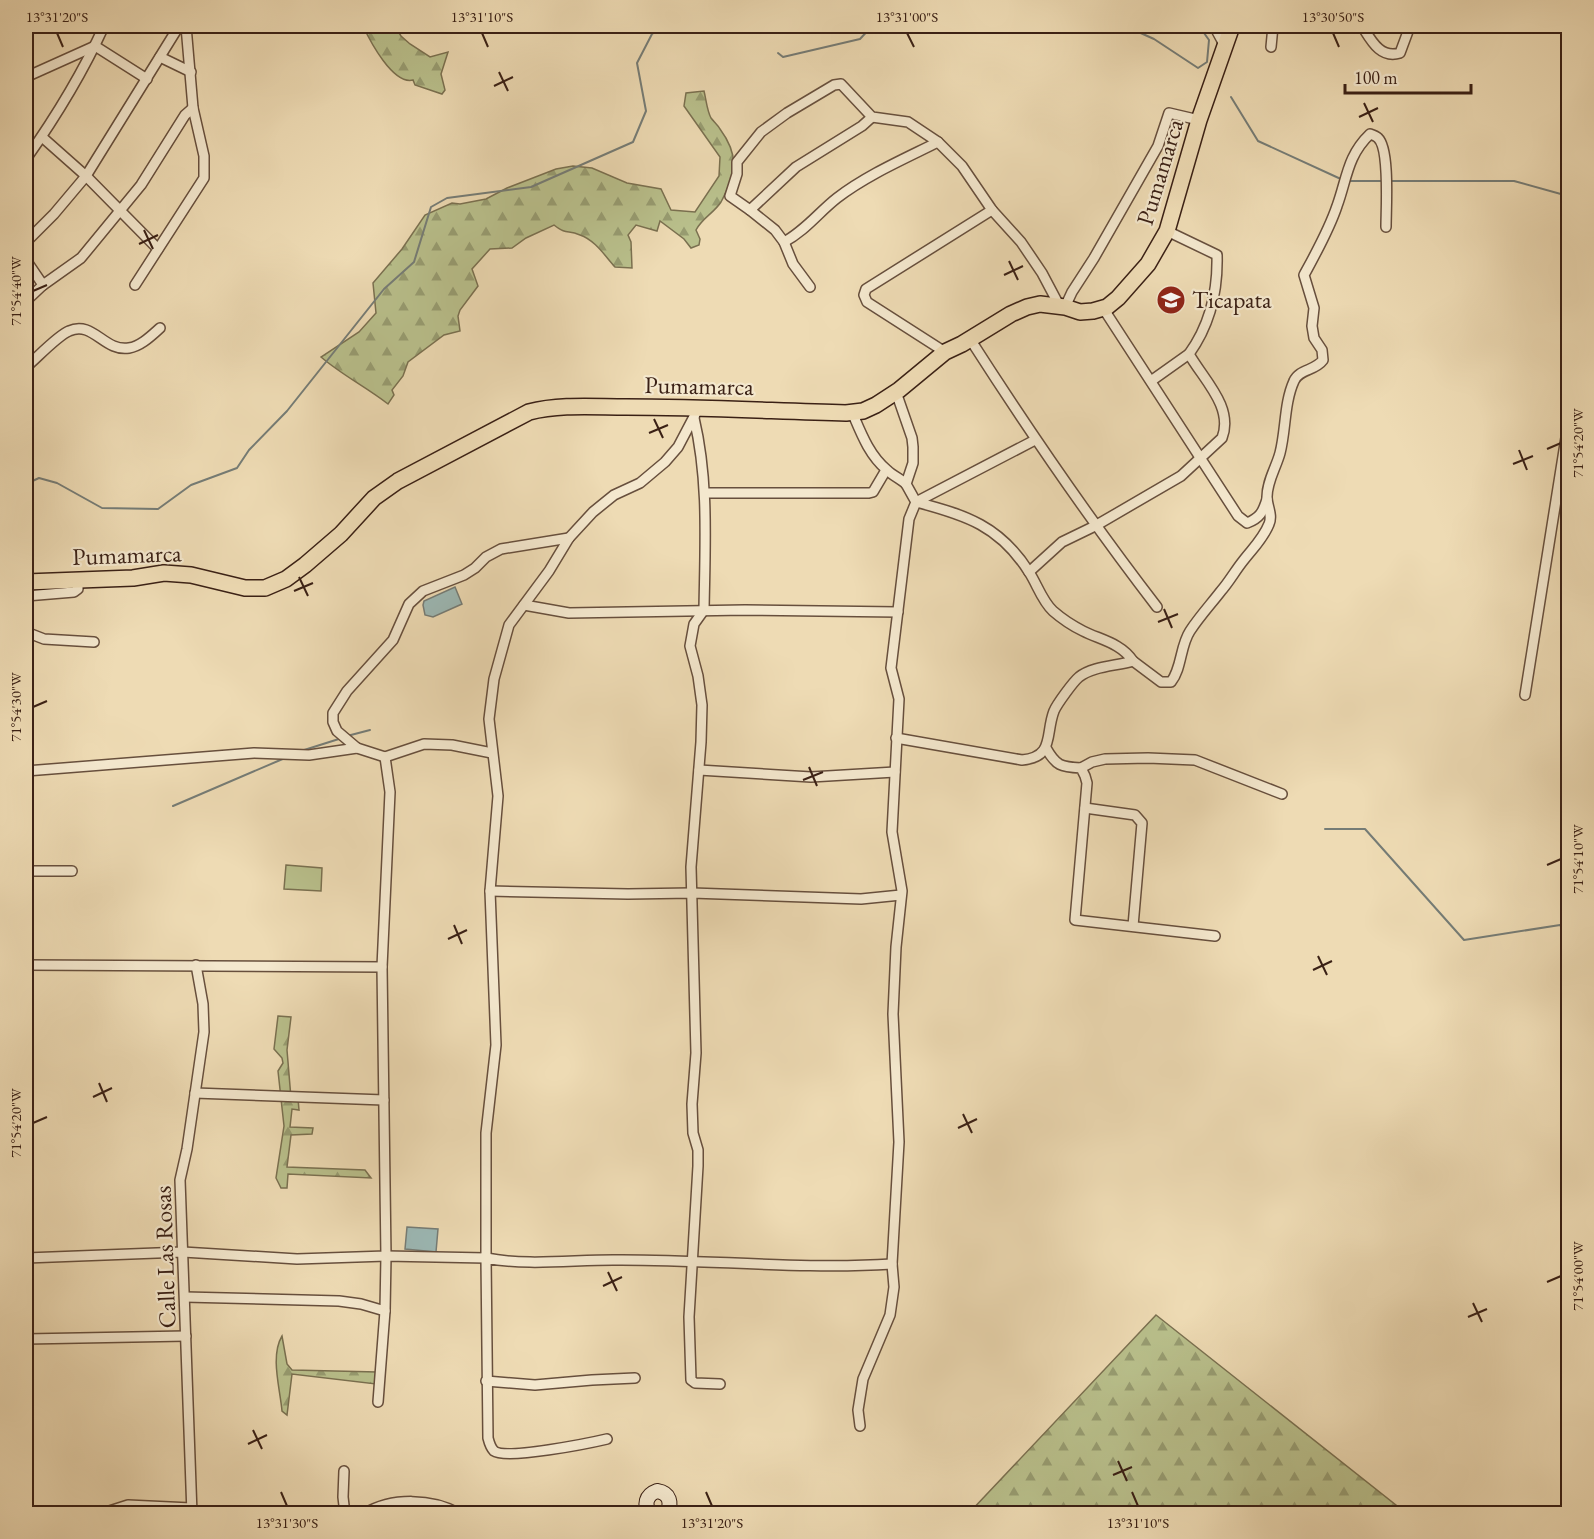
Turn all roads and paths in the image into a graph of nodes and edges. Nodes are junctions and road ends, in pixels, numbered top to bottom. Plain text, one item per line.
1 (104, 26) edge
2 (179, 26) edge
3 (186, 26) edge
4 (1214, 26) edge
5 (1232, 26) edge
6 (1273, 26) edge
7 (1362, 26) edge
8 (1410, 26) edge
9 (95, 46) junction
10 (1271, 47) dead end
11 (1226, 48) junction
12 (160, 57) junction
13 (191, 72) junction
14 (26, 77) edge
15 (147, 79) junction
16 (193, 108) junction
17 (872, 117) junction
18 (1199, 120) junction
19 (42, 137) junction
20 (938, 142) junction
21 (26, 159) edge
22 (86, 176) junction
23 (121, 210) junction
24 (750, 210) junction
25 (992, 210) junction
26 (1386, 227) dead end
27 (1167, 231) junction
28 (26, 242) edge
29 (784, 242) junction
30 (158, 249) junction
31 (26, 260) edge
32 (43, 285) junction
33 (135, 285) dead end
34 (810, 287) dead end
35 (26, 301) edge
36 (1063, 307) junction
37 (1103, 308) junction
38 (160, 328) dead end
39 (970, 339) junction
40 (945, 352) junction
41 (1189, 354) junction
42 (26, 367) edge
43 (1151, 381) junction
44 (896, 392) junction
45 (697, 412) junction
46 (852, 412) junction
47 (1569, 425) edge
48 (1035, 440) junction
49 (1202, 457) junction
50 (886, 470) junction
51 (906, 484) junction
52 (706, 493) junction
53 (1267, 497) junction
54 (916, 501) junction
55 (1095, 526) junction
56 (569, 538) junction
57 (1029, 572) junction
58 (78, 580) junction
59 (26, 582) edge
60 (26, 596) edge
61 (524, 605) junction
62 (1156, 607) dead end
63 (704, 610) junction
64 (898, 612) junction
65 (26, 632) edge
66 (94, 642) dead end
67 (1133, 661) junction
68 (1525, 695) dead end
69 (896, 738) junction
70 (357, 748) junction
71 (1046, 748) junction
72 (492, 753) junction
73 (385, 757) junction
74 (1081, 768) junction
75 (699, 770) junction
76 (26, 771) edge
77 (895, 772) junction
78 (1282, 794) dead end
79 (1085, 808) junction
80 (26, 871) edge
81 (72, 871) dead end
82 (490, 891) junction
83 (692, 893) junction
84 (901, 895) junction
85 (1133, 926) junction
86 (1215, 936) dead end
87 (26, 965) edge
88 (196, 965) junction
89 (382, 967) junction
90 (195, 1093) junction
91 (384, 1100) junction
92 (183, 1252) junction
93 (386, 1256) junction
94 (26, 1258) edge
95 (486, 1258) junction
96 (692, 1262) junction
97 (892, 1264) junction
98 (185, 1297) junction
99 (386, 1311) junction
100 (186, 1336) junction
101 (26, 1340) edge
102 (634, 1378) dead end
103 (486, 1381) junction
104 (720, 1383) dead end
105 (378, 1402) dead end
106 (860, 1426) dead end
107 (607, 1439) dead end
108 (344, 1471) dead end
109 (191, 1511) edge
110 (99, 1514) edge
111 (345, 1514) edge
112 (364, 1514) edge
113 (460, 1514) edge
114 (651, 1514) edge
115 (667, 1514) edge

1 - 9 street
2 - 12 street
3 - 13 street
4 - 11 street
5 - 11 main road, Pumamarca
6 - 10 street
7 - 8 street
9 - 14 street
9 - 15 street
9 - 19 street
11 - 18 main road, Pumamarca
12 - 13 street
12 - 15 street
13 - 16 street
15 - 22 street
16 - 23 street
16 - 30 street
17 - 20 street
17 - 24 street
17 - 24 street
18 - 27 main road, Pumamarca
18 - 36 street
19 - 21 street
19 - 22 street
20 - 25 street
20 - 29 street
22 - 23 street
22 - 28 street
23 - 30 street
23 - 32 street
24 - 29 street
25 - 36 street
25 - 40 street
26 - 53 street
27 - 37 main road, Pumamarca
27 - 41 street
29 - 34 street
30 - 33 street
31 - 32 street
32 - 35 street
36 - 37 main road, Pumamarca
36 - 39 main road, Pumamarca
37 - 43 street
38 - 42 street
39 - 40 main road, Pumamarca
39 - 48 street
40 - 44 main road, Pumamarca
41 - 43 street
41 - 49 street
43 - 49 street
44 - 46 main road, Pumamarca
44 - 51 street
45 - 46 main road, Pumamarca
45 - 52 street
45 - 56 street
45 - 58 main road, Pumamarca
46 - 50 street
47 - 68 street
48 - 54 street
48 - 55 street
49 - 53 street
49 - 55 street
50 - 51 street
50 - 52 street
51 - 54 street
52 - 63 street
53 - 67 street
54 - 57 street
54 - 64 street
55 - 57 street
55 - 62 street
56 - 61 street
56 - 70 street
57 - 67 street
58 - 59 main road, Pumamarca
58 - 60 street
61 - 63 street
61 - 72 street
63 - 64 street
63 - 75 street
64 - 69 street
65 - 66 street
67 - 71 street
69 - 71 street
69 - 77 street
70 - 73 street
70 - 76 street
71 - 74 street
72 - 73 street
72 - 82 street
73 - 89 street
74 - 78 street
74 - 79 street
75 - 77 street
75 - 83 street
77 - 84 street
79 - 85 street
79 - 85 street
80 - 81 street
82 - 83 street
82 - 95 street
83 - 84 street
83 - 96 street
84 - 97 street
85 - 86 street
87 - 88 street
88 - 89 street
88 - 90 street, Calle Las Rosas
89 - 91 street
90 - 91 street
90 - 92 street, Calle Las Rosas
91 - 93 street
92 - 93 street
92 - 94 street
92 - 98 street, Calle Las Rosas
93 - 95 street
93 - 99 street
95 - 96 street
95 - 103 street
96 - 97 street
96 - 104 street
97 - 106 street
98 - 99 street
98 - 100 street, Calle Las Rosas
99 - 105 street
100 - 101 street
100 - 109 street, Calle Las Rosas
102 - 103 street
103 - 107 street
108 - 111 street
109 - 110 street
112 - 113 street
114 - 115 street

